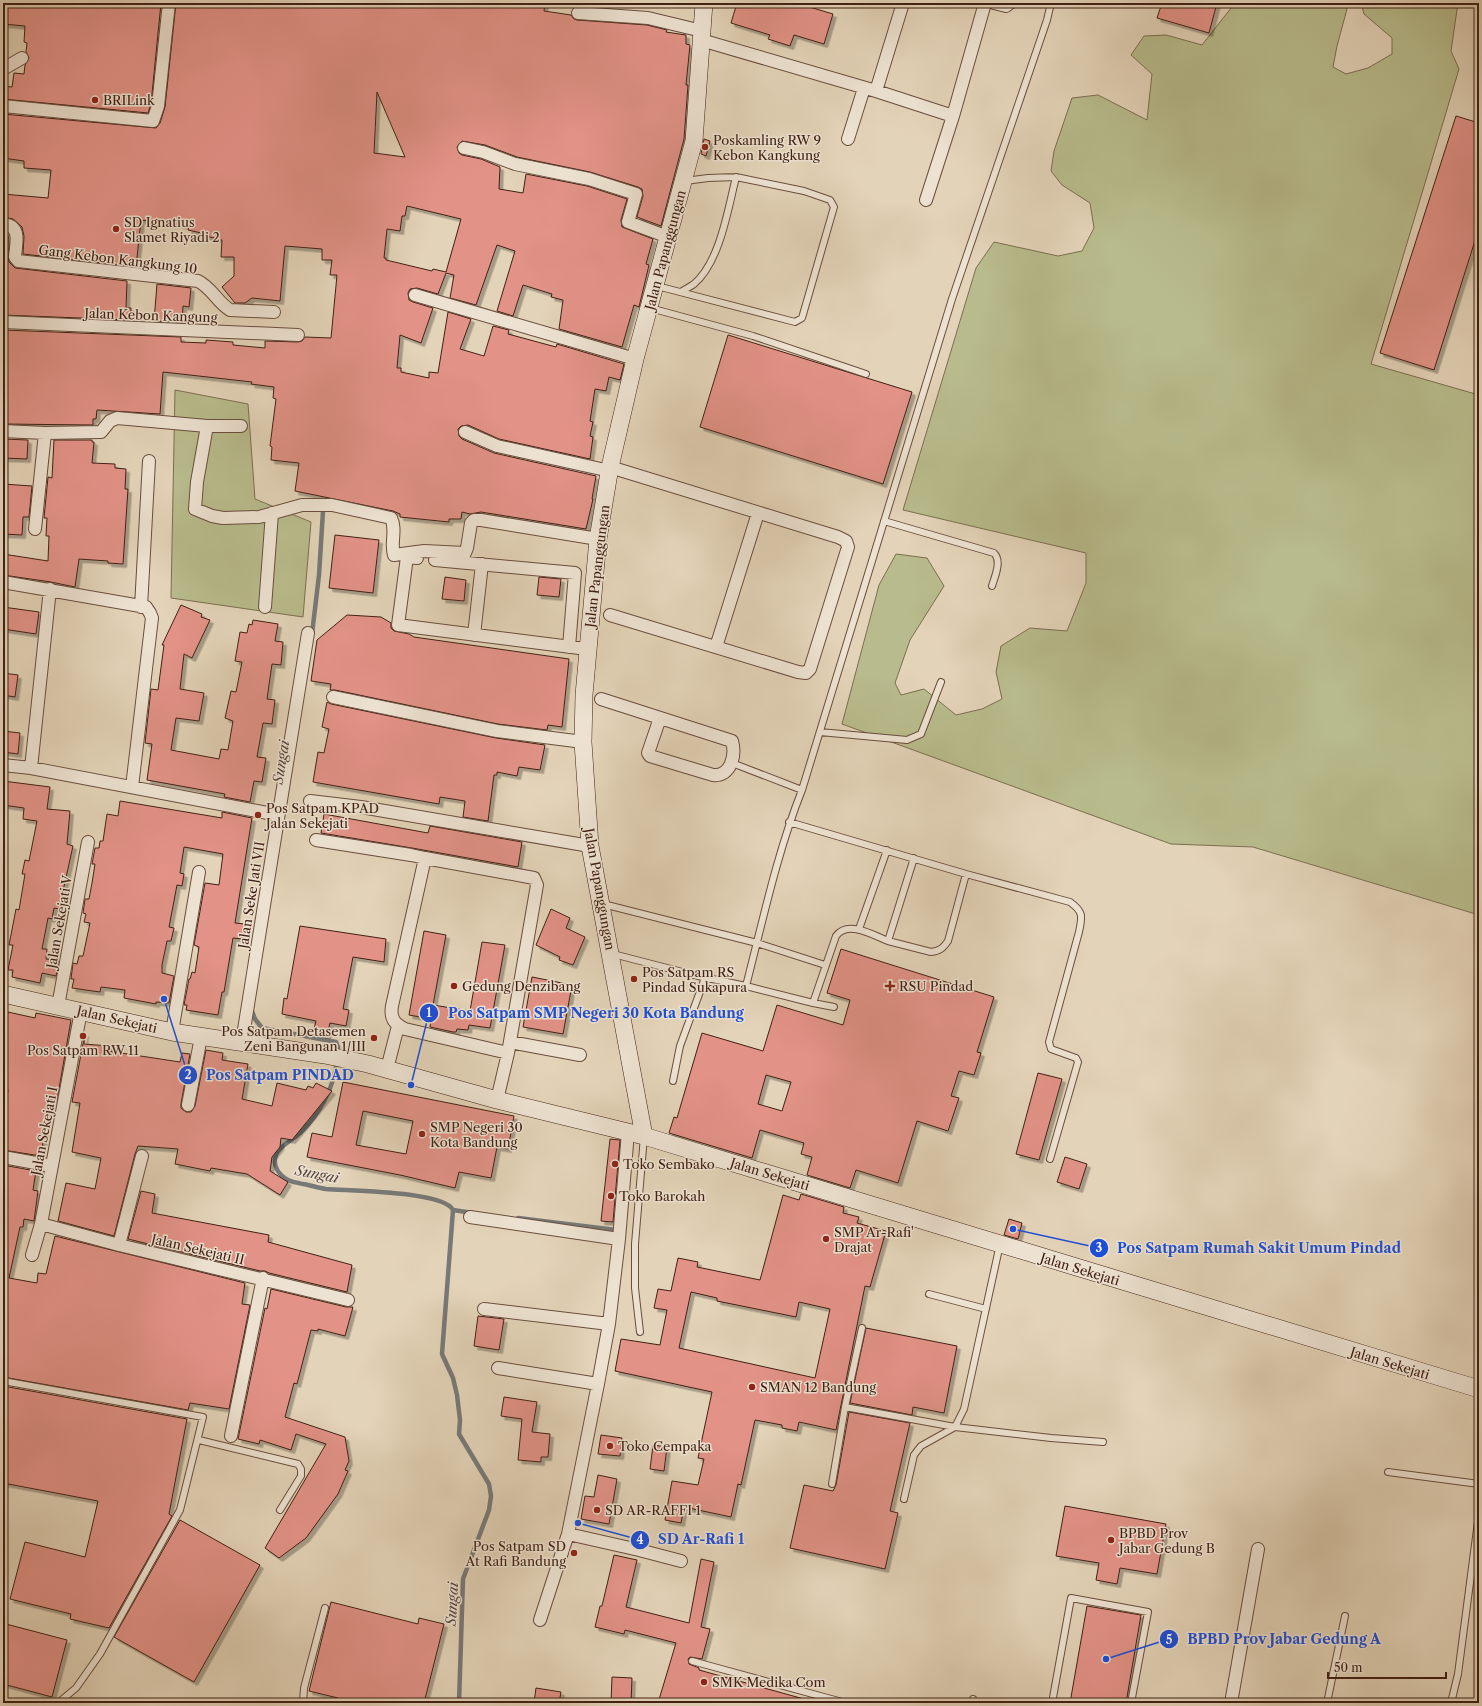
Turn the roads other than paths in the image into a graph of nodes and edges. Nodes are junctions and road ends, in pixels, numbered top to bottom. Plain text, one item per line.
1 (169, 3) edge
2 (704, 3) edge
3 (903, 3) edge
4 (985, 3) edge
5 (994, 3) edge
6 (1010, 3) edge
7 (1052, 3) edge
8 (578, 13) dead end
9 (702, 36) junction
10 (22, 58) dead end
11 (3, 70) edge
12 (870, 90) junction
13 (3, 106) edge
14 (954, 116) junction
15 (848, 138) dead end
16 (464, 148) dead end
17 (736, 177) junction
18 (684, 182) junction
19 (926, 200) dead end
20 (3, 224) edge
21 (668, 237) junction
22 (655, 285) junction
23 (681, 292) junction
24 (415, 295) dead end
25 (649, 308) junction
26 (274, 312) dead end
27 (3, 322) edge
28 (298, 335) dead end
29 (635, 359) junction
30 (866, 374) dead end
31 (207, 426) junction
32 (241, 426) dead end
33 (3, 431) edge
34 (465, 432) dead end
35 (45, 433) junction
36 (149, 461) dead end
37 (610, 469) junction
38 (272, 513) junction
39 (758, 513) junction
40 (884, 521) junction
41 (36, 529) dead end
42 (598, 539) junction
43 (482, 564) junction
44 (3, 582) edge
45 (992, 586) dead end
46 (50, 589) junction
47 (141, 607) junction
48 (265, 607) dead end
49 (610, 615) dead end
50 (308, 633) dead end
51 (474, 635) junction
52 (569, 647) junction
53 (716, 648) junction
54 (587, 649) junction
55 (941, 682) dead end
56 (333, 697) dead end
57 (601, 699) dead end
58 (660, 718) junction
59 (820, 732) junction
60 (583, 742) junction
61 (732, 763) junction
62 (3, 765) edge
63 (31, 768) junction
64 (132, 787) junction
65 (802, 790) junction
66 (310, 801) dead end
67 (278, 815) junction
68 (789, 822) junction
69 (316, 840) dead end
70 (88, 842) dead end
71 (590, 846) junction
72 (887, 850) junction
73 (425, 858) junction
74 (914, 858) junction
75 (199, 872) dead end
76 (966, 874) junction
77 (602, 904) junction
78 (859, 929) junction
79 (888, 941) junction
80 (757, 943) junction
81 (611, 954) junction
82 (825, 965) junction
83 (706, 978) junction
84 (746, 986) junction
85 (3, 994) edge
86 (812, 1003) junction
87 (58, 1006) junction
88 (834, 1007) dead end
89 (80, 1011) junction
90 (398, 1026) junction
91 (172, 1032) junction
92 (201, 1037) junction
93 (242, 1042) junction
94 (508, 1047) junction
95 (580, 1055) dead end
96 (387, 1069) junction
97 (673, 1081) dead end
98 (497, 1100) junction
99 (188, 1105) dead end
100 (636, 1134) junction
101 (142, 1156) dead end
102 (3, 1157) edge
103 (1050, 1159) dead end
104 (52, 1166) junction
105 (470, 1217) dead end
106 (41, 1224) junction
107 (619, 1239) junction
108 (119, 1244) junction
109 (1000, 1244) junction
110 (32, 1255) dead end
111 (263, 1278) junction
112 (929, 1294) dead end
113 (348, 1300) dead end
114 (986, 1308) junction
115 (484, 1309) dead end
116 (609, 1324) junction
117 (862, 1328) dead end
118 (640, 1332) dead end
119 (498, 1368) dead end
120 (3, 1381) edge
121 (598, 1384) junction
122 (1479, 1390) edge
123 (845, 1407) junction
124 (955, 1427) junction
125 (231, 1436) dead end
126 (199, 1440) junction
127 (1103, 1442) dead end
128 (1388, 1472) dead end
129 (832, 1484) dead end
130 (1479, 1484) edge
131 (904, 1499) dead end
132 (280, 1510) dead end
133 (1479, 1514) edge
134 (568, 1534) junction
135 (1258, 1549) dead end
136 (681, 1562) dead end
137 (325, 1608) dead end
138 (1345, 1616) dead end
139 (540, 1620) dead end
140 (692, 1661) dead end
141 (58, 1703) edge
142 (303, 1703) edge
143 (846, 1703) edge
144 (1052, 1703) edge
145 (1131, 1703) edge
146 (1231, 1703) edge
147 (1326, 1703) edge
148 (1451, 1703) edge

1 - 13 street
2 - 9 street, Jalan Papanggungan
3 - 12 street
4 - 14 street
5 - 6 street
7 - 40 lane
8 - 9 street
9 - 12 street
9 - 18 street, Jalan Papanggungan
10 - 11 street
12 - 14 street
12 - 15 street
14 - 19 street
16 - 21 street
17 - 18 lane
17 - 23 lane
17 - 23 lane
18 - 21 street, Jalan Papanggungan
20 - 26 street, Gang Kebon Kangkung 10
21 - 22 street, Jalan Papanggungan
22 - 23 lane
22 - 25 street, Jalan Papanggungan
24 - 29 street
25 - 29 street, Jalan Papanggungan
25 - 30 lane
27 - 28 street, Jalan Kebon Kangung
29 - 37 street, Jalan Papanggungan
31 - 32 street
31 - 35 street
31 - 38 street
33 - 35 street
34 - 37 street
35 - 41 street
36 - 47 street
37 - 39 street
37 - 42 street, Jalan Papanggungan
38 - 42 street
38 - 48 street
39 - 53 street
39 - 53 street
40 - 45 lane
40 - 59 lane
42 - 54 street, Jalan Papanggungan
43 - 51 street
43 - 51 street
43 - 52 street
44 - 46 street
46 - 47 street
46 - 63 street
47 - 64 street
49 - 53 street
50 - 67 street, Jalan Seke Jati VII
51 - 52 street
52 - 54 street
54 - 60 street, Jalan Papanggungan
55 - 59 lane
56 - 60 street
57 - 58 street
58 - 61 street
58 - 61 street
59 - 65 lane
60 - 71 street, Jalan Papanggungan
61 - 65 lane
62 - 63 street
63 - 64 street
64 - 67 street
65 - 68 lane
66 - 71 street
67 - 93 street, Jalan Seke Jati VII
68 - 72 lane
68 - 80 lane
69 - 73 street
70 - 87 street, Jalan Sekejati V
71 - 77 street, Jalan Papanggungan
72 - 74 lane
72 - 78 lane
73 - 90 street
73 - 94 street
74 - 76 lane
74 - 79 lane
75 - 91 street
76 - 79 lane
76 - 103 lane
77 - 80 lane
77 - 81 street, Jalan Papanggungan
78 - 79 lane
78 - 82 lane
80 - 82 lane
80 - 84 lane
81 - 83 lane
81 - 100 street, Jalan Papanggungan
82 - 86 lane
83 - 84 lane
83 - 97 lane
84 - 86 lane
85 - 87 street, Jalan Sekejati
86 - 88 lane
87 - 89 street, Jalan Sekejati
89 - 91 street, Jalan Sekejati
89 - 104 street, Jalan Sekejati I
90 - 94 street
90 - 96 street
91 - 92 street, Jalan Sekejati
92 - 93 street, Jalan Sekejati
92 - 99 street
93 - 96 street, Jalan Sekejati
94 - 95 street
94 - 98 street
96 - 98 street, Jalan Sekejati
98 - 100 street, Jalan Sekejati
100 - 107 street
100 - 109 street, Jalan Sekejati
100 - 118 lane
101 - 108 street
102 - 104 street
104 - 106 street, Jalan Sekejati I
105 - 107 street
106 - 108 street, Jalan Sekejati II
106 - 110 street, Jalan Sekejati I
107 - 116 street
108 - 111 street, Jalan Sekejati II
109 - 114 lane
109 - 122 street, Jalan Sekejati
111 - 113 street, Jalan Sekejati II
111 - 125 street
112 - 114 lane
114 - 124 lane
115 - 116 street
116 - 121 street
117 - 123 lane
119 - 121 street
120 - 126 lane
121 - 134 street
123 - 124 lane
123 - 129 lane
124 - 127 lane
124 - 131 lane
126 - 132 lane
126 - 141 lane
128 - 130 lane
133 - 148 lane
134 - 136 street
134 - 139 street
135 - 146 street
137 - 142 lane
138 - 147 lane
140 - 143 lane
144 - 145 lane

